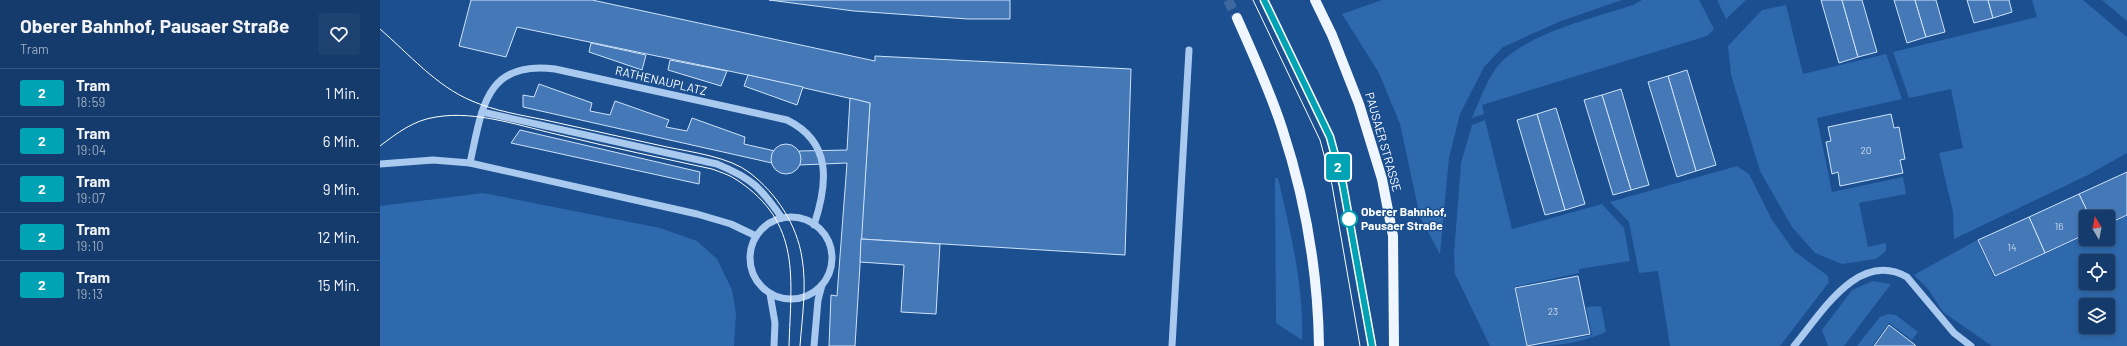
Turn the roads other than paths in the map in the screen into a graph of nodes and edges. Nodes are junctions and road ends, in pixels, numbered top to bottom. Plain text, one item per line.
1 (1315, 0) edge
2 (1237, 18) tunnel mouth
3 (1189, 50) dead end
4 (482, 112) junction
5 (470, 163) junction
6 (380, 164) edge
7 (782, 218) junction
8 (814, 225) junction
9 (756, 236) junction
10 (822, 284) junction
11 (770, 294) junction
12 (774, 346) edge
13 (814, 346) edge
14 (1172, 346) edge
15 (1319, 346) edge
16 (1394, 346) edge
17 (1794, 346) edge
18 (1971, 346) edge

1 - 16 main road, PAUSAER STRASSE
2 - 15 main road
3 - 14 street
4 - 5 street, RATHENAUPLATZ
4 - 7 street
4 - 8 street, RATHENAUPLATZ
5 - 6 street
5 - 9 street
7 - 8 street
7 - 9 street
8 - 10 street
9 - 11 street
10 - 11 street
10 - 13 street
11 - 12 street
17 - 18 street

